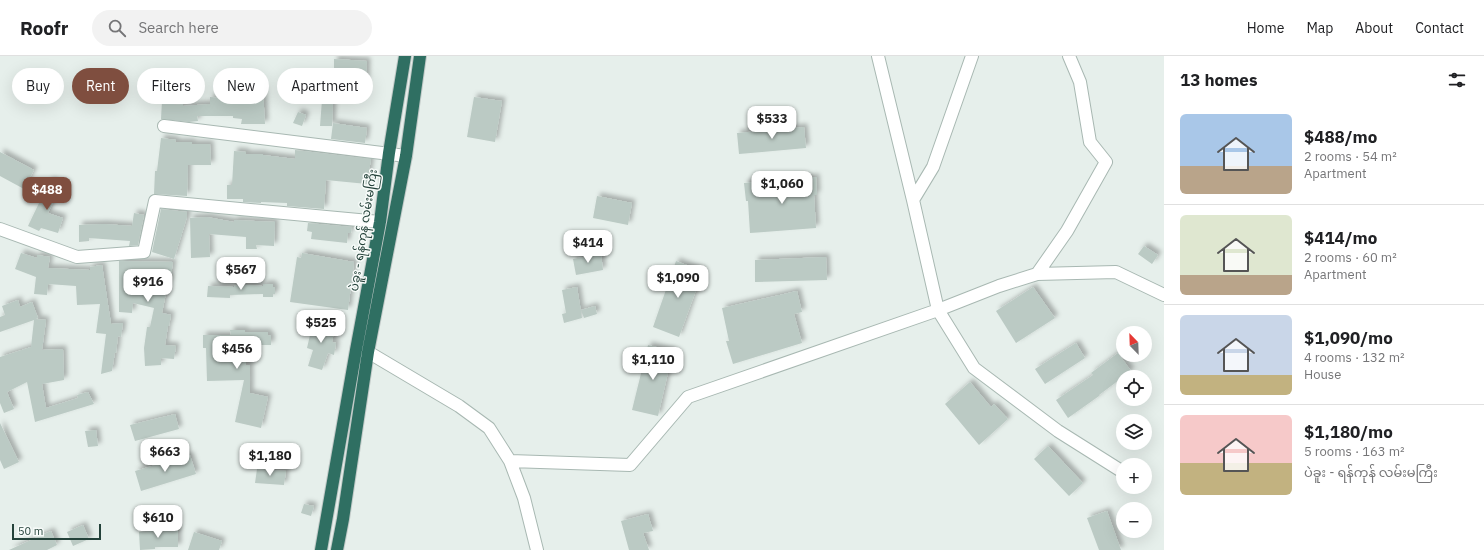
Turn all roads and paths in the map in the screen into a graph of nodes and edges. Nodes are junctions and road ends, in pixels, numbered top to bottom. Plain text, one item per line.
1 (405, 56) edge
2 (420, 56) edge
3 (878, 56) edge
4 (972, 56) edge
5 (1068, 56) edge
6 (164, 126) dead end
7 (389, 153) junction
8 (406, 156) junction
9 (913, 200) junction
10 (380, 222) junction
11 (0, 229) edge
12 (1037, 274) junction
13 (1164, 296) edge
14 (938, 310) junction
15 (356, 350) junction
16 (368, 352) junction
17 (510, 461) junction
18 (1116, 467) edge
19 (321, 550) edge
20 (337, 550) edge
21 (537, 550) edge

1 - 7 highway, ပဲခူး - ရန်ကုန် လမ်းမကြီး
2 - 8 highway
3 - 9 street
4 - 9 street
5 - 12 street
6 - 7 street
7 - 8 street
7 - 10 highway, ပဲခူး - ရန်ကုန် လမ်းမကြီး
8 - 16 highway
9 - 14 street
10 - 11 street
10 - 15 highway, ပဲခူး - ရန်ကုန် လမ်းမကြီး
12 - 13 street
12 - 14 street
14 - 17 street
14 - 18 street
15 - 16 street
15 - 19 highway, ပဲခူး - ရန်ကုန် လမ်းမကြီး
16 - 17 street
16 - 20 highway
17 - 21 street

